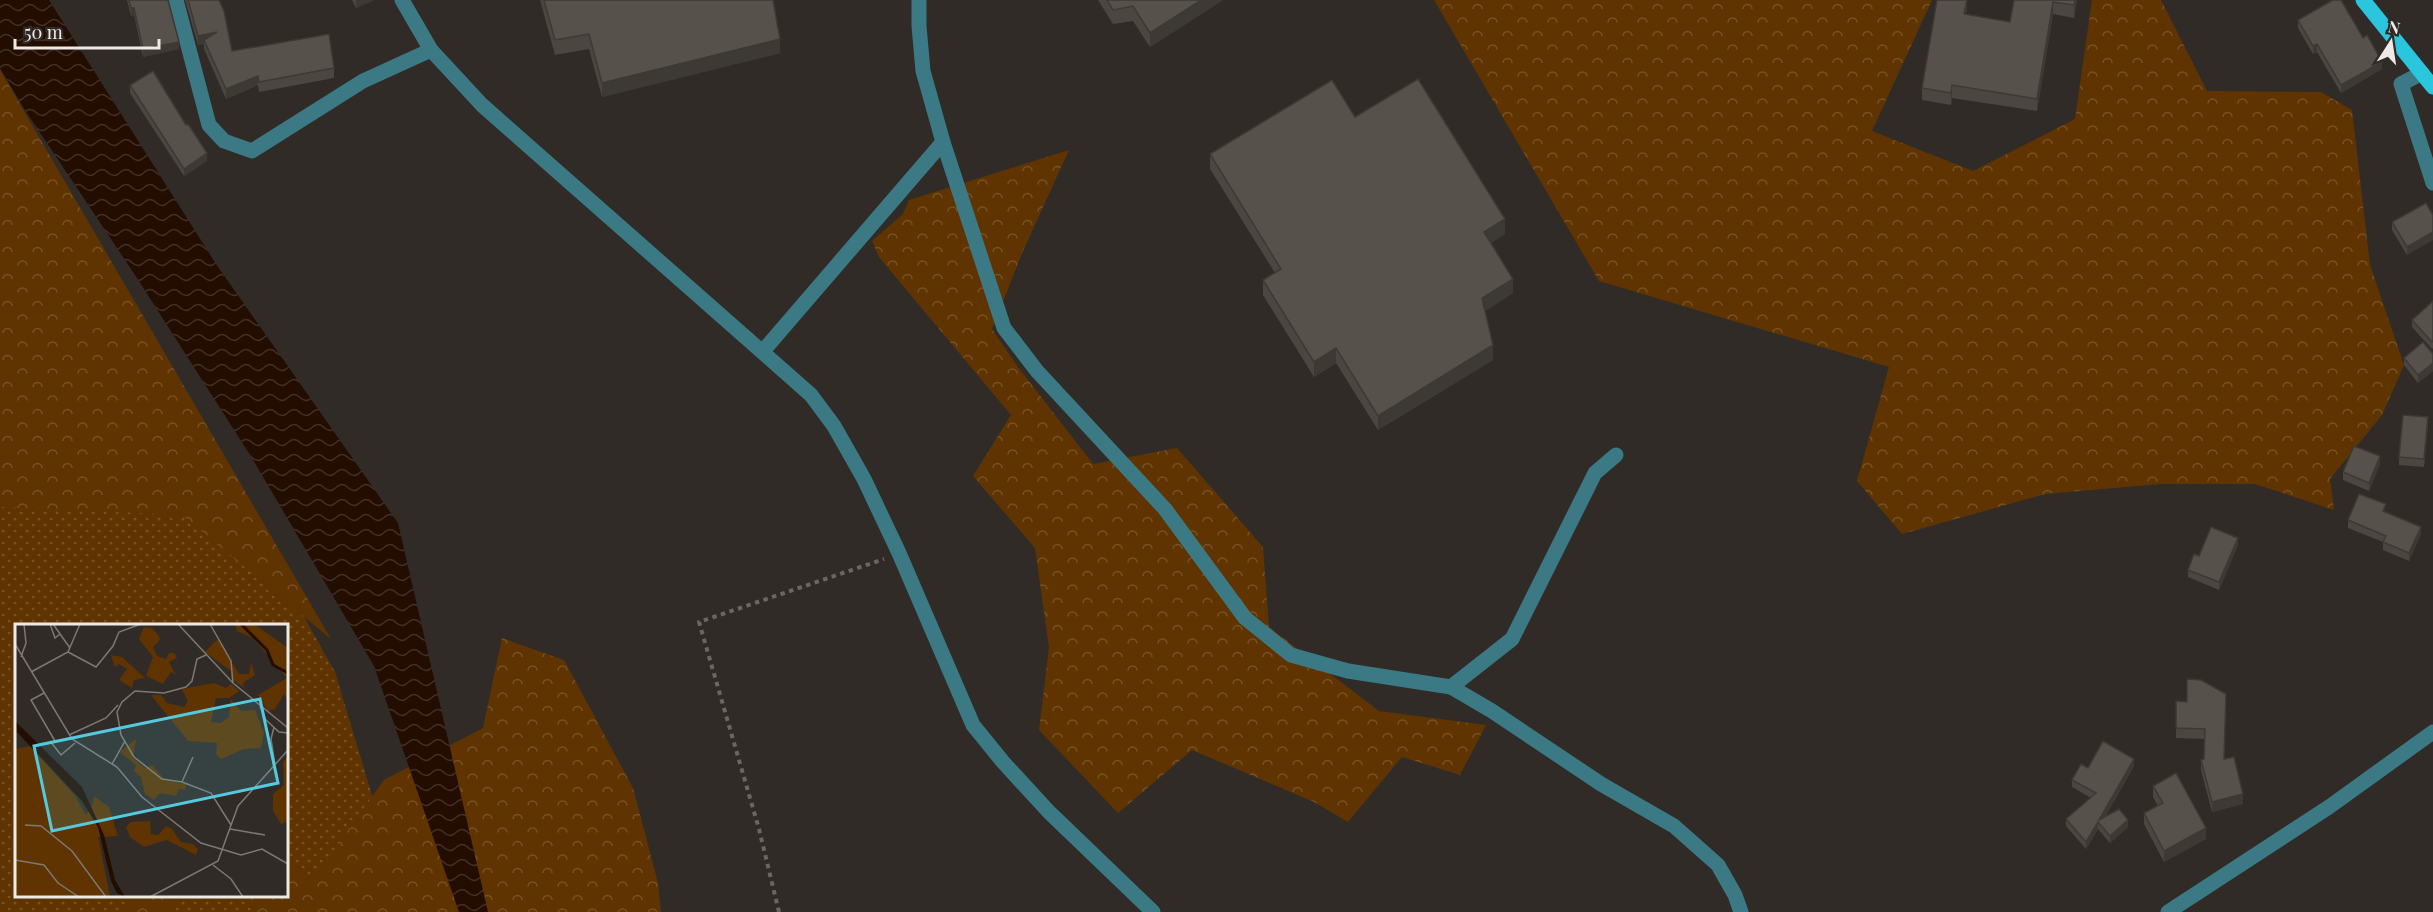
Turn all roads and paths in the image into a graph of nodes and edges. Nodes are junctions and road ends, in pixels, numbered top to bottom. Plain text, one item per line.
1 (176, 0) edge
2 (402, 0) edge
3 (920, 0) edge
4 (2363, 0) edge
5 (431, 50) junction
6 (2422, 73) junction
7 (2433, 87) edge
8 (943, 142) junction
9 (2433, 183) edge
10 (763, 351) junction
11 (1616, 455) dead end
12 (899, 554) junction
13 (1451, 687) junction
14 (2433, 732) edge
15 (779, 912) edge
16 (1153, 912) edge
17 (1741, 912) edge
18 (2168, 912) edge

1 - 5 street
2 - 5 street
3 - 8 street
4 - 6 main road
5 - 10 street
6 - 7 main road
6 - 9 street
8 - 10 street
8 - 13 street
10 - 12 street
11 - 13 street
12 - 15 path
12 - 16 street
13 - 17 street
14 - 18 street

